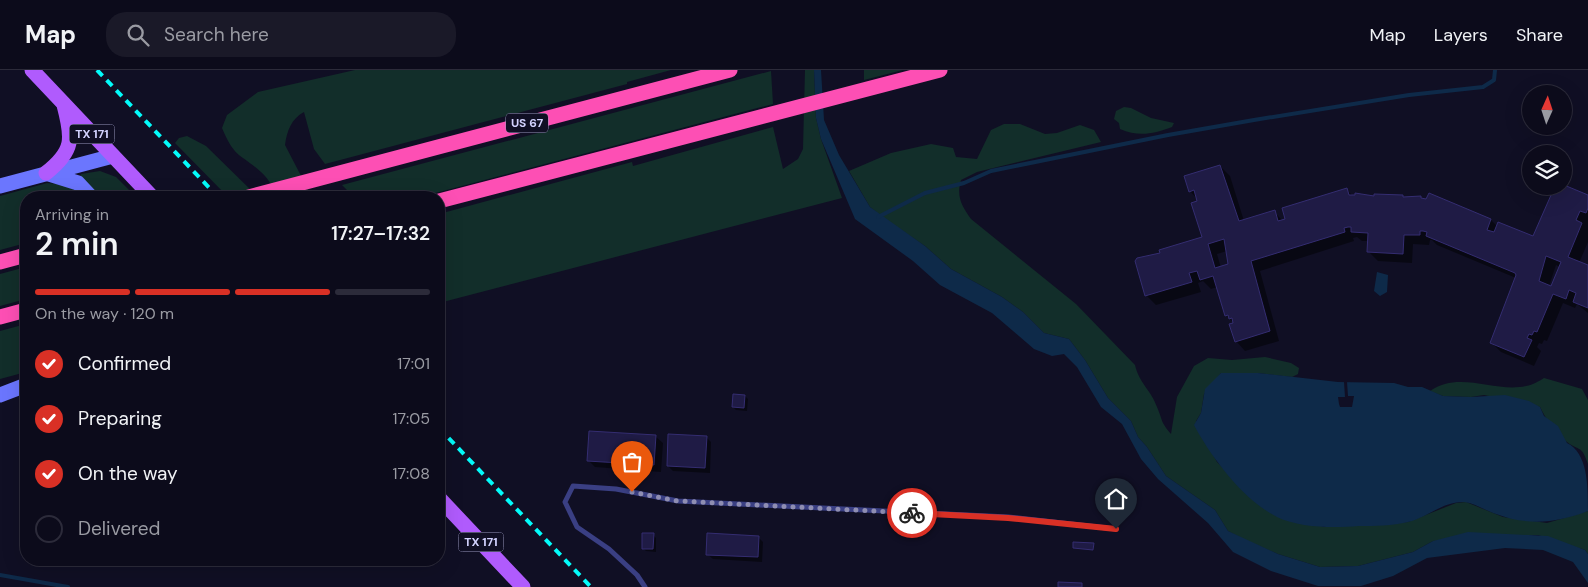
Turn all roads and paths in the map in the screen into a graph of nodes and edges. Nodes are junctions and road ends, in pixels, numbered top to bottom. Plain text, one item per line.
1 (32, 70) edge
2 (730, 70) edge
3 (940, 70) edge
4 (64, 104) junction
5 (113, 156) junction
6 (46, 173) junction
7 (0, 186) edge
8 (85, 191) edge
9 (146, 191) edge
10 (271, 191) edge
11 (445, 199) edge
12 (20, 257) edge
13 (0, 262) edge
14 (20, 312) edge
15 (0, 317) edge
16 (20, 387) edge
17 (20, 391) edge
18 (0, 396) edge
19 (445, 504) edge
20 (1116, 529) dead end
21 (524, 587) edge
22 (645, 587) edge

1 - 4 main road, TX 171
2 - 10 highway, US 67
3 - 11 highway
4 - 5 main road, TX 171
4 - 6 main road
5 - 6 main road
5 - 9 main road, TX 171
6 - 7 main road
6 - 8 main road
12 - 13 highway
14 - 15 highway
16 - 18 main road
17 - 18 main road
19 - 21 main road, TX 171
20 - 22 lane

